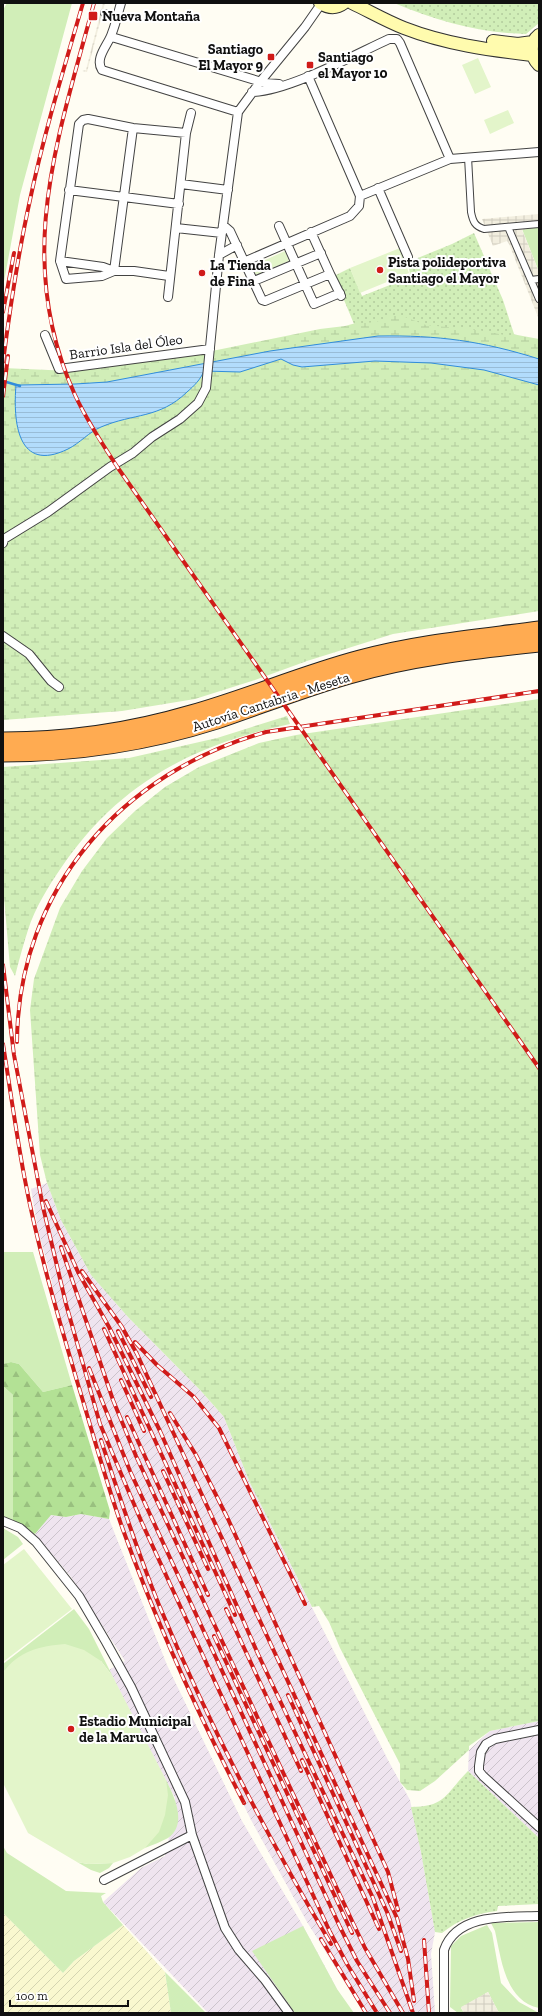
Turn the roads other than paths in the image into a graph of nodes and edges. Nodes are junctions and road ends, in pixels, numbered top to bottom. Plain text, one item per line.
1 (121, 3) edge
2 (344, 3) edge
3 (352, 3) edge
4 (369, 3) edge
5 (321, 4) edge
6 (104, 13) dead end
7 (118, 15) junction
8 (115, 38) dead end
9 (536, 38) edge
10 (532, 55) junction
11 (539, 65) edge
12 (272, 68) junction
13 (308, 76) junction
14 (260, 82) junction
15 (275, 84) junction
16 (284, 85) junction
17 (252, 92) junction
18 (238, 112) junction
19 (191, 113) dead end
20 (134, 128) junction
21 (186, 133) junction
22 (539, 152) edge
23 (468, 157) junction
24 (450, 158) junction
25 (181, 184) junction
26 (378, 188) junction
27 (69, 190) junction
28 (228, 190) junction
29 (360, 196) junction
30 (124, 197) junction
31 (179, 204) junction
32 (539, 224) edge
33 (279, 226) dead end
34 (176, 228) junction
35 (508, 228) junction
36 (223, 229) junction
37 (311, 232) junction
38 (286, 243) junction
39 (237, 245) junction
40 (321, 253) junction
41 (219, 255) junction
42 (408, 258) dead end
43 (60, 261) junction
44 (246, 261) junction
45 (295, 263) junction
46 (114, 271) junction
47 (330, 274) junction
48 (169, 276) junction
49 (539, 279) edge
50 (531, 280) junction
51 (254, 281) junction
52 (305, 284) junction
53 (168, 297) dead end
54 (539, 299) edge
55 (45, 335) dead end
56 (209, 352) junction
57 (3, 543) edge
58 (539, 629) edge
59 (3, 636) edge
60 (539, 644) edge
61 (539, 651) edge
62 (388, 666) junction
63 (59, 687) dead end
64 (6, 747) edge
65 (3, 1521) edge
66 (539, 1730) edge
67 (539, 1827) edge
68 (192, 1835) junction
69 (104, 1880) dead end
70 (539, 1916) edge
71 (289, 2013) edge
72 (444, 2013) edge

1 - 7 street
2 - 5 main road
3 - 10 main road
4 - 9 main road
5 - 12 street
6 - 7 street
7 - 18 street
8 - 14 street
9 - 10 main road
10 - 11 main road
12 - 14 street
12 - 15 street
13 - 16 street
13 - 24 street
13 - 29 street
14 - 15 street
14 - 17 street
15 - 16 street
16 - 17 street
17 - 18 street
18 - 28 street
19 - 21 street
20 - 21 street
20 - 27 street
20 - 30 street
21 - 25 street
22 - 23 street
23 - 24 street
23 - 35 street
24 - 26 street
25 - 28 street
25 - 31 street
26 - 29 street
26 - 42 street
27 - 30 street
27 - 43 street
28 - 36 street
29 - 37 street
30 - 31 street
30 - 46 street
31 - 34 street
32 - 35 street
33 - 38 street
34 - 36 street
34 - 48 street
35 - 50 street
36 - 39 street
36 - 41 street
37 - 38 street
37 - 40 street
38 - 44 street
38 - 45 street
39 - 41 street
39 - 44 street
40 - 45 street
40 - 47 street
41 - 56 street
43 - 46 street
43 - 46 street
44 - 51 street
45 - 51 street
45 - 52 street
46 - 48 street
47 - 52 street
47 - 52 street
48 - 53 street
49 - 50 street
50 - 54 street
51 - 52 street
55 - 56 street, Barrio Isla del Óleo
56 - 57 street
58 - 64 highway, Autovía Cantabria - Meseta
59 - 63 street
60 - 62 highway, Autovía Cantabria - Meseta
61 - 62 highway
62 - 64 highway, Autovía Cantabria - Meseta
65 - 68 street
66 - 67 street
68 - 69 street
68 - 71 street
70 - 72 street

